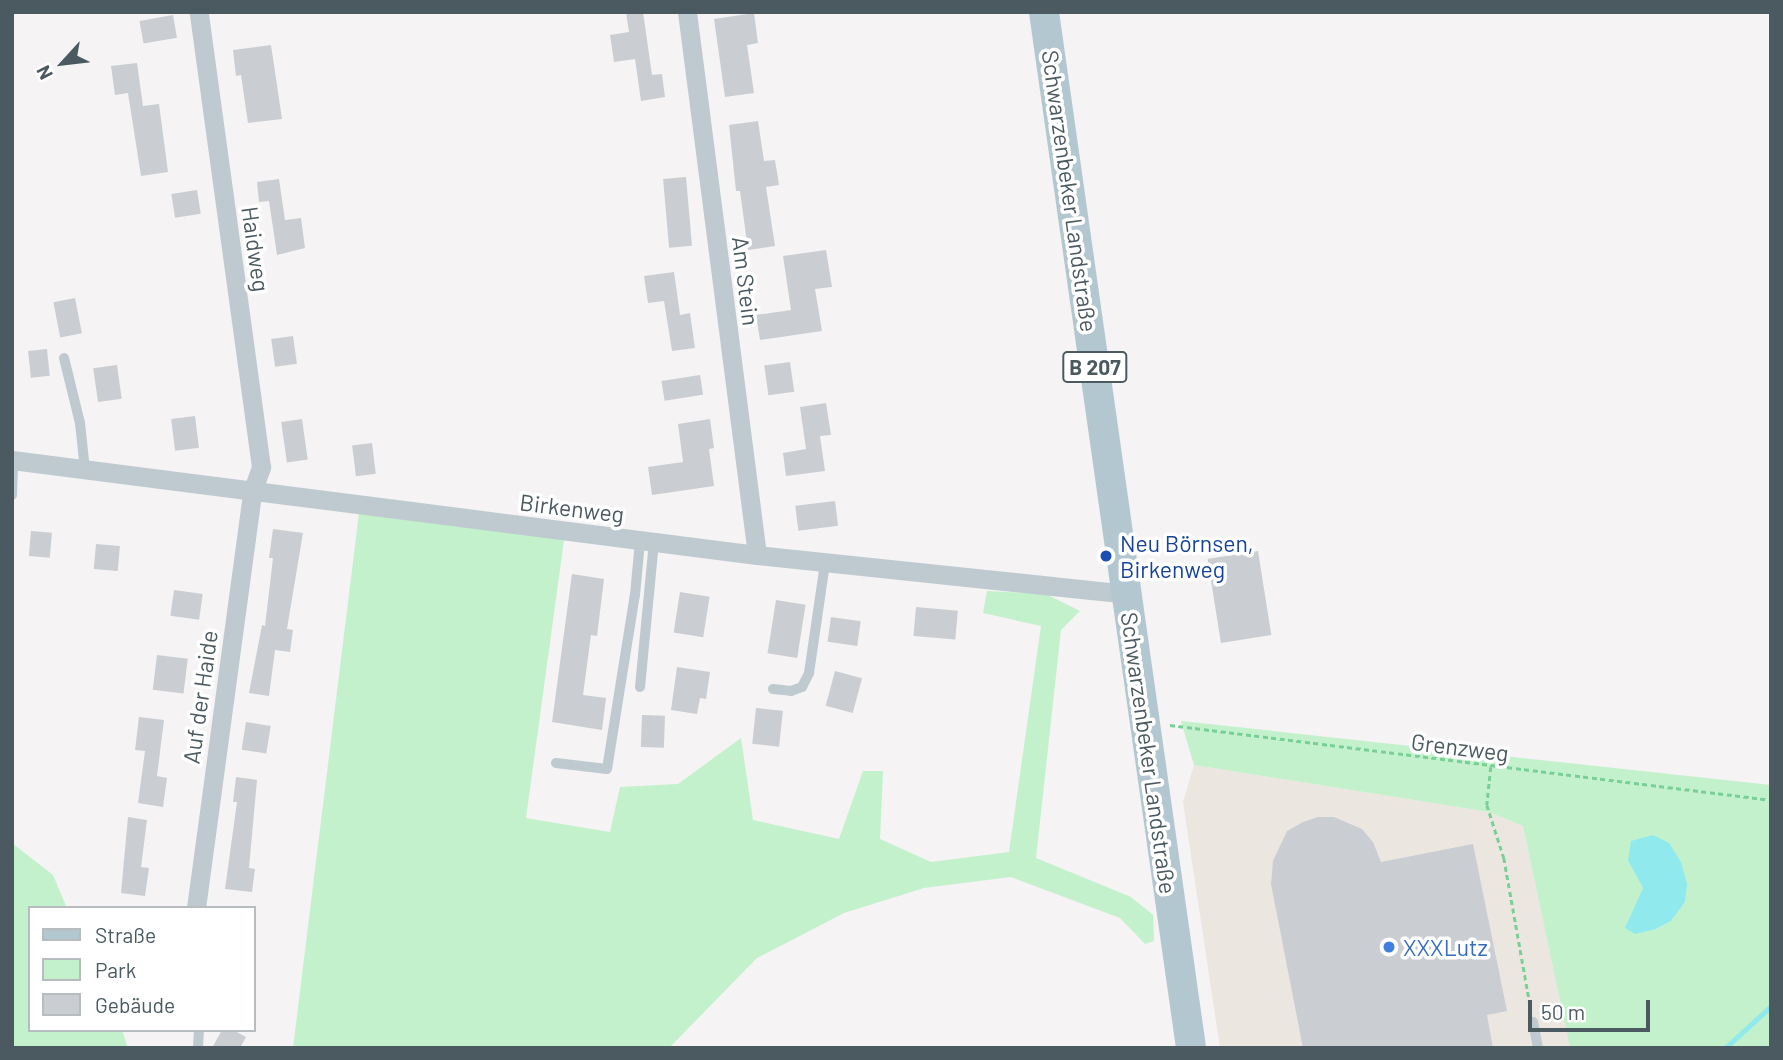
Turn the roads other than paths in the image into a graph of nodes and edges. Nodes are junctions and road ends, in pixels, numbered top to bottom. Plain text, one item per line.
1 (199, 12) edge
2 (687, 12) edge
3 (1044, 12) edge
4 (64, 358) dead end
5 (13, 460) edge
6 (85, 470) junction
7 (252, 492) junction
8 (12, 495) edge
9 (647, 542) junction
10 (757, 555) junction
11 (825, 563) junction
12 (1127, 594) junction
13 (640, 687) dead end
14 (773, 689) dead end
15 (556, 763) dead end
16 (196, 906) edge
17 (1533, 1022) road end
18 (1191, 1048) edge
19 (1538, 1048) edge

1 - 7 street, Haidweg
2 - 10 street, Am Stein
3 - 12 main road, Schwarzenbeker Landstraße / B 207
4 - 6 lane
5 - 6 street, Birkenweg
5 - 8 lane
6 - 7 street, Birkenweg
7 - 9 street, Birkenweg
7 - 16 street, Auf der Haide
9 - 10 street, Birkenweg
9 - 13 lane
9 - 15 lane
10 - 11 street, Birkenweg
11 - 12 street, Birkenweg
11 - 14 lane
12 - 18 main road, Schwarzenbeker Landstraße / B 207
17 - 19 lane

